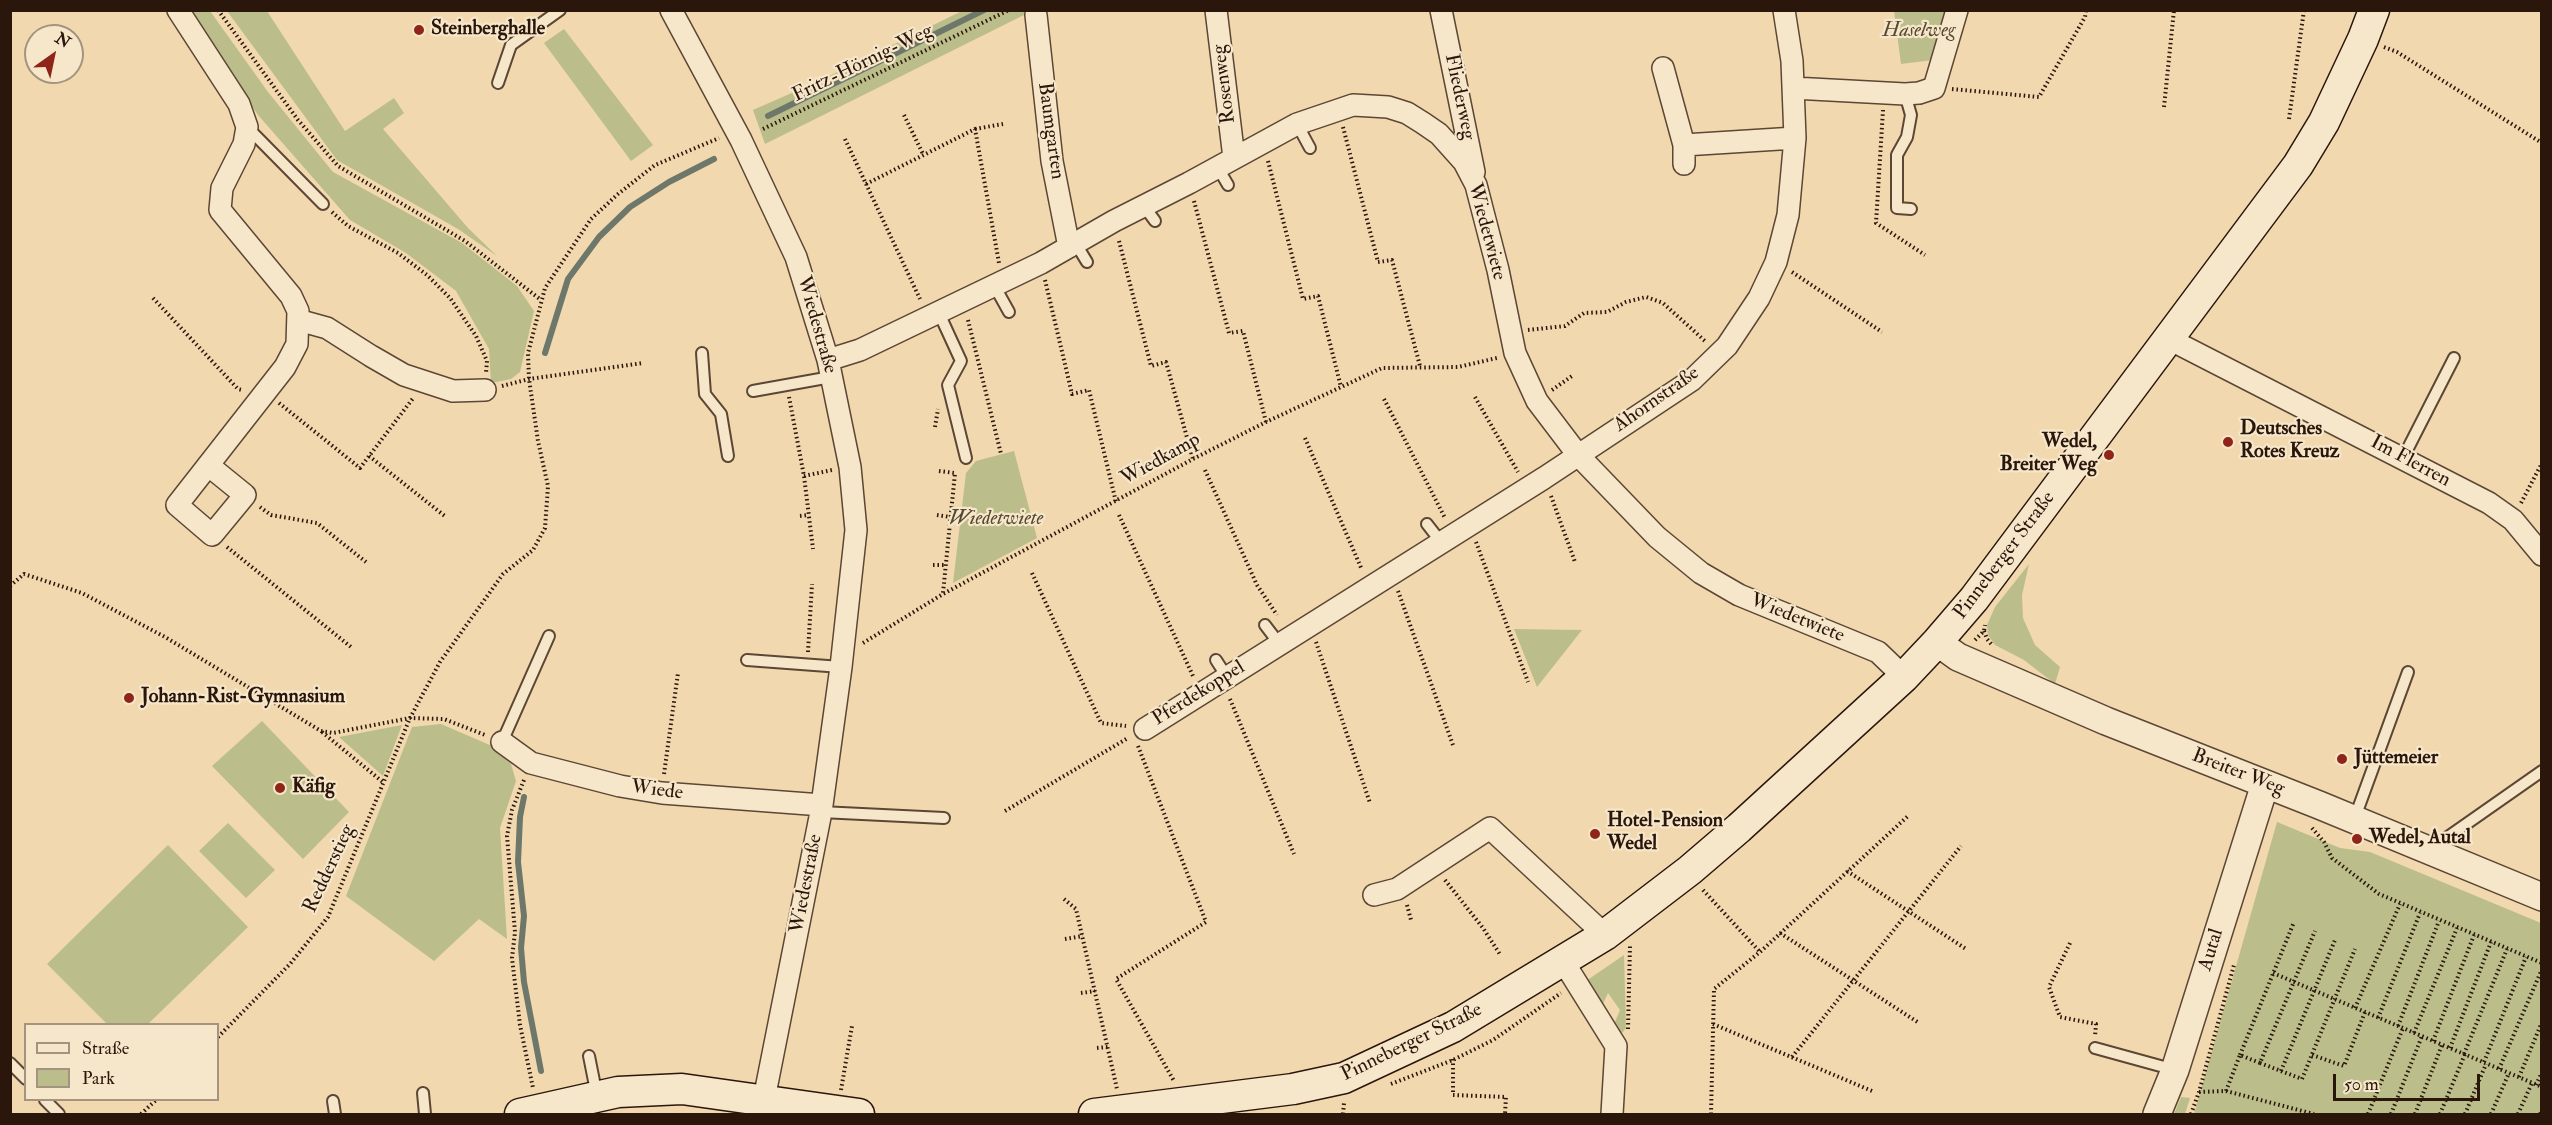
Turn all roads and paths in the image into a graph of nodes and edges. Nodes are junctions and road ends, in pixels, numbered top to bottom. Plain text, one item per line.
1 (178, 10) edge
2 (218, 10) edge
3 (560, 10) edge
4 (671, 10) edge
5 (1009, 10) edge
6 (1216, 10) edge
7 (1441, 10) edge
8 (1957, 10) edge
9 (2086, 10) edge
10 (2174, 10) edge
11 (2304, 10) edge
12 (2374, 10) edge
13 (1781, 14) edge
14 (1036, 15) dead end
15 (2363, 39) junction
16 (1663, 68) dead end
17 (498, 83) dead end
18 (1792, 88) junction
19 (1934, 88) junction
20 (1905, 94) junction
21 (2164, 107) dead end
22 (1338, 108) junction
23 (904, 115) dead end
24 (2289, 119) dead end
25 (1297, 123) junction
26 (1003, 124) dead end
27 (247, 127) junction
28 (763, 129) dead end
29 (975, 129) junction
30 (736, 131) junction
31 (1795, 138) junction
32 (845, 139) dead end
33 (1264, 142) junction
34 (2541, 143) edge
35 (1310, 148) dead end
36 (923, 154) junction
37 (1227, 170) junction
38 (1189, 183) junction
39 (866, 184) junction
40 (1476, 185) junction
41 (323, 204) joint
42 (1911, 209) dead end
43 (1077, 251) junction
44 (1124, 260) dead end
45 (1776, 262) junction
46 (1041, 263) junction
47 (998, 283) junction
48 (153, 298) dead end
49 (963, 299) junction
50 (541, 300) junction
51 (1009, 312) dead end
52 (933, 314) junction
53 (298, 320) junction
54 (1882, 332) dead end
55 (2169, 339) junction
56 (1512, 344) junction
57 (702, 353) dead end
58 (1718, 354) junction
59 (2454, 358) dead end
60 (643, 363) dead end
61 (1420, 366) junction
62 (829, 368) junction
63 (529, 379) junction
64 (425, 382) junction
65 (787, 385) junction
66 (1341, 387) junction
67 (485, 390) junction
68 (753, 391) dead end
69 (266, 392) junction
70 (1475, 397) dead end
71 (1383, 399) dead end
72 (1266, 422) junction
73 (1305, 438) dead end
74 (798, 444) junction
75 (792, 445) dead end
76 (1001, 454) dead end
77 (1578, 455) junction
78 (369, 456) junction
79 (728, 456) dead end
80 (966, 458) dead end
81 (2403, 458) junction
82 (1193, 459) junction
83 (2541, 463) edge
84 (208, 465) junction
85 (850, 467) junction
86 (1205, 470) dead end
87 (939, 471) dead end
88 (804, 476) junction
89 (1536, 483) junction
90 (245, 495) junction
91 (1116, 502) junction
92 (809, 515) junction
93 (937, 515) dead end
94 (1119, 515) dead end
95 (800, 516) dead end
96 (446, 517) dead end
97 (950, 517) junction
98 (2513, 520) junction
99 (1427, 524) dead end
100 (1455, 534) junction
101 (212, 535) junction
102 (813, 549) dead end
103 (2541, 555) edge
104 (366, 562) dead end
105 (1575, 562) dead end
106 (933, 564) dead end
107 (945, 565) junction
108 (1032, 573) dead end
109 (1392, 573) junction
110 (812, 584) dead end
111 (10, 586) edge
112 (1370, 588) junction
113 (943, 594) junction
114 (1310, 624) junction
115 (1265, 625) dead end
116 (549, 636) dead end
117 (1938, 642) junction
118 (1284, 643) junction
119 (351, 647) dead end
120 (747, 660) dead end
121 (841, 662) junction
122 (807, 665) junction
123 (1222, 672) junction
124 (2408, 672) dead end
125 (678, 673) dead end
126 (1904, 677) junction
127 (1528, 682) dead end
128 (1201, 693) junction
129 (410, 718) junction
130 (1145, 729) junction
131 (321, 731) junction
132 (502, 742) junction
133 (1453, 745) dead end
134 (531, 763) junction
135 (2541, 771) edge
136 (384, 783) junction
137 (2265, 784) junction
138 (662, 793) junction
139 (1370, 803) dead end
140 (821, 809) junction
141 (1005, 811) dead end
142 (1908, 816) dead end
143 (944, 818) dead end
144 (2354, 820) junction
145 (1961, 846) dead end
146 (2429, 850) junction
147 (1294, 854) dead end
148 (2332, 858) dead end
149 (1847, 872) junction
150 (1436, 885) dead end
151 (1397, 889) junction
152 (1702, 890) dead end
153 (1374, 895) dead end
154 (2541, 897) edge
155 (1064, 899) dead end
156 (2400, 904) junction
157 (1909, 912) junction
158 (2420, 913) junction
159 (1633, 914) junction
160 (1411, 920) dead end
161 (2439, 921) junction
162 (2294, 922) dead end
163 (2457, 928) junction
164 (2315, 931) dead end
165 (1780, 933) junction
166 (1605, 935) junction
167 (2474, 935) junction
168 (1083, 936) junction
169 (1065, 939) dead end
170 (2335, 940) dead end
171 (2491, 942) junction
172 (2070, 943) dead end
173 (1966, 949) dead end
174 (2355, 949) dead end
175 (2507, 949) junction
176 (1760, 951) junction
177 (1501, 956) dead end
178 (2526, 957) junction
179 (1563, 961) junction
180 (2541, 963) edge
181 (2541, 969) edge
182 (2273, 973) junction
183 (1854, 981) junction
184 (2294, 982) junction
185 (2314, 990) junction
186 (1095, 991) junction
187 (1081, 993) dead end
188 (2334, 999) junction
189 (2355, 1008) junction
190 (2365, 1012) junction
191 (2378, 1018) junction
192 (2541, 1022) edge
193 (1919, 1023) dead end
194 (1713, 1024) junction
195 (852, 1026) dead end
196 (1453, 1027) junction
197 (2400, 1027) junction
198 (2414, 1033) junction
199 (219, 1036) edge
200 (2422, 1036) junction
201 (2433, 1041) junction
202 (2442, 1045) junction
203 (1616, 1046) junction
204 (1107, 1047) junction
205 (1097, 1048) dead end
206 (2095, 1048) joint
207 (2450, 1048) junction
208 (2464, 1054) junction
209 (2240, 1055) junction
210 (2312, 1055) junction
211 (590, 1056) dead end
212 (1792, 1057) junction
213 (10, 1063) edge
214 (2260, 1063) junction
215 (2485, 1063) junction
216 (2499, 1069) junction
217 (2175, 1070) junction
218 (2281, 1071) junction
219 (2541, 1072) edge
220 (2509, 1073) junction
221 (24, 1077) edge
222 (2519, 1077) junction
223 (2537, 1085) edge
224 (1872, 1091) dead end
225 (2226, 1091) junction
226 (2199, 1092) dead end
227 (423, 1093) dead end
228 (597, 1097) junction
229 (46, 1101) edge
230 (155, 1101) edge
231 (333, 1101) dead end
232 (1186, 1102) junction
233 (756, 1104) edge
234 (795, 1110) edge
235 (529, 1112) edge
236 (848, 1113) edge
237 (1108, 1113) edge
238 (59, 1114) edge
239 (141, 1114) edge
240 (334, 1114) edge
241 (425, 1114) edge
242 (1505, 1114) edge
243 (1612, 1114) edge
244 (1711, 1114) edge
245 (2157, 1114) edge
246 (2314, 1114) edge
247 (2368, 1114) edge
248 (2391, 1114) edge
249 (2415, 1114) edge
250 (2440, 1114) edge
251 (2465, 1114) edge
252 (2491, 1114) edge
253 (2518, 1114) edge

1 - 27 street
2 - 50 path
3 - 17 lane
4 - 30 street, Wiedestraße
5 - 28 path, Fritz-Hörnig-Weg
6 - 37 street, Rosenweg
7 - 40 street, Fliederweg
8 - 19 street
9 - 19 path
10 - 21 path
11 - 24 path
12 - 15 main road, Pinneberger Straße
13 - 18 street, Ahornstraße
14 - 43 street, Baumgarten
15 - 34 path
15 - 55 main road, Pinneberger Straße
16 - 31 street
18 - 20 street
18 - 31 street, Ahornstraße
19 - 20 street
20 - 42 lane
22 - 25 street, Wiedetwiete
22 - 40 street, Wiedetwiete
22 - 61 path
23 - 36 path
25 - 33 street, Wiedetwiete
25 - 35 lane
26 - 29 path
27 - 41 lane
27 - 53 street
29 - 36 path
29 - 47 path
30 - 50 path
30 - 62 street, Wiedestraße
31 - 45 street, Ahornstraße
32 - 39 path
33 - 37 street, Wiedetwiete
33 - 66 path
36 - 39 path
37 - 38 street, Wiedetwiete
38 - 43 street, Wiedetwiete
38 - 72 path
39 - 52 path
40 - 56 street, Wiedetwiete
41 - 67 path
43 - 46 street, Wiedetwiete
44 - 82 path
45 - 54 path
45 - 58 street, Ahornstraße
46 - 47 street, Wiedetwiete
46 - 91 path
47 - 49 street, Wiedetwiete
47 - 51 lane
48 - 69 path
49 - 52 street, Wiedetwiete
49 - 76 path
50 - 63 path
52 - 62 street, Wiedetwiete
52 - 80 lane
53 - 64 street
53 - 69 street
55 - 81 street, Im Flerren
55 - 117 main road, Pinneberger Straße
56 - 58 path, Wiedkamp
56 - 61 path, Wiedkamp
56 - 77 street, Wiedetwiete
57 - 79 lane
58 - 77 street, Ahornstraße
59 - 81 lane
60 - 63 path
61 - 66 path, Wiedkamp
62 - 65 lane
62 - 85 street, Wiedestraße
63 - 67 path
63 - 129 path
64 - 67 street
64 - 78 path
65 - 68 lane
65 - 74 path
66 - 72 path, Wiedkamp
69 - 78 path
69 - 84 street
70 - 89 path
71 - 100 path
72 - 82 path, Wiedkamp
73 - 112 path
74 - 75 path
74 - 88 path
77 - 89 street, Pferdekoppel
77 - 126 street, Wiedetwiete
78 - 96 path
81 - 98 street, Im Flerren
82 - 91 path, Wiedkamp
83 - 98 path
84 - 90 street
84 - 101 street
85 - 88 path
85 - 121 street, Wiedestraße
86 - 118 path
87 - 97 path
88 - 92 path
89 - 100 street, Pferdekoppel
89 - 105 path
90 - 101 street
90 - 104 path
91 - 113 path, Wiedkamp
92 - 95 path
92 - 102 path
93 - 97 path
94 - 128 path
97 - 107 path
98 - 103 street, Im Flerren
99 - 100 lane
100 - 109 street, Pferdekoppel
100 - 127 path
101 - 119 path
106 - 107 path
107 - 113 path
108 - 130 path
109 - 112 street, Pferdekoppel
109 - 133 path
110 - 122 path
111 - 131 path
112 - 114 street, Pferdekoppel
113 - 121 path, Wiedkamp
114 - 118 street, Pferdekoppel
114 - 139 path
115 - 118 lane
116 - 132 lane
117 - 126 main road, Pinneberger Straße
117 - 137 street, Breiter Weg
118 - 123 street, Pferdekoppel
120 - 122 lane
121 - 122 lane
121 - 140 street, Wiedestraße
123 - 128 street, Pferdekoppel
123 - 147 path
124 - 144 lane
125 - 138 path
126 - 159 main road, Pinneberger Straße
128 - 130 street, Pferdekoppel
129 - 131 path
129 - 132 path
129 - 136 path, Redderstieg
130 - 141 path
130 - 232 path, Pferdekoppel
131 - 136 path
132 - 134 street, Wiede
134 - 138 street, Wiede
134 - 235 path
135 - 146 lane
136 - 199 path, Redderstieg
137 - 144 street, Breiter Weg
137 - 217 street, Autal
138 - 140 street, Wiede
140 - 143 lane
140 - 233 street, Wiedestraße
142 - 149 path
144 - 146 street, Breiter Weg
145 - 157 path
146 - 154 street, Breiter Weg
148 - 156 path
149 - 157 path
149 - 165 path
150 - 177 path
151 - 153 street
151 - 160 path
151 - 166 street
152 - 176 path
155 - 168 path
156 - 158 path
156 - 189 path
157 - 173 path
157 - 183 path
158 - 161 path
158 - 191 path
159 - 166 main road, Pinneberger Straße
159 - 203 path
161 - 163 path
161 - 197 path
162 - 182 path
163 - 167 path
163 - 198 path
164 - 184 path
165 - 176 path
165 - 183 path
166 - 179 main road, Pinneberger Straße
167 - 171 path
167 - 201 path
168 - 169 path
168 - 186 path
170 - 185 path
171 - 175 path
171 - 207 path
172 - 206 path
174 - 188 path
175 - 178 path
175 - 208 path
176 - 194 path
178 - 180 path
178 - 215 path
179 - 196 main road, Pinneberger Straße
179 - 203 street
181 - 216 path
182 - 184 path
182 - 209 path
183 - 193 path
183 - 212 path
184 - 185 path
184 - 214 path
185 - 188 path
185 - 218 path
186 - 187 path
186 - 204 path
188 - 189 path
188 - 210 path
189 - 190 path
190 - 191 path
190 - 210 path
191 - 197 path
192 - 222 path
194 - 212 path
194 - 244 path
195 - 236 path
196 - 232 main road, Pinneberger Straße
196 - 242 path
197 - 198 path
197 - 247 path
198 - 200 path
200 - 201 path
200 - 248 path
201 - 202 path
202 - 207 path
202 - 249 path
203 - 243 street
204 - 205 path
204 - 237 path
206 - 217 lane
207 - 208 path
208 - 215 path
208 - 250 path
209 - 214 path
209 - 225 path
210 - 218 path
211 - 228 lane
212 - 224 path
213 - 221 lane
214 - 218 path
215 - 216 path
215 - 251 path
216 - 220 path
217 - 245 street, Autal
219 - 223 path
220 - 222 path
220 - 252 path
222 - 223 path
223 - 253 path
225 - 226 path
225 - 246 path
227 - 241 lane
228 - 233 main road
228 - 235 main road
229 - 238 lane
230 - 239 path
231 - 240 lane
232 - 237 main road, Pinneberger Straße
233 - 234 main road
234 - 236 main road

